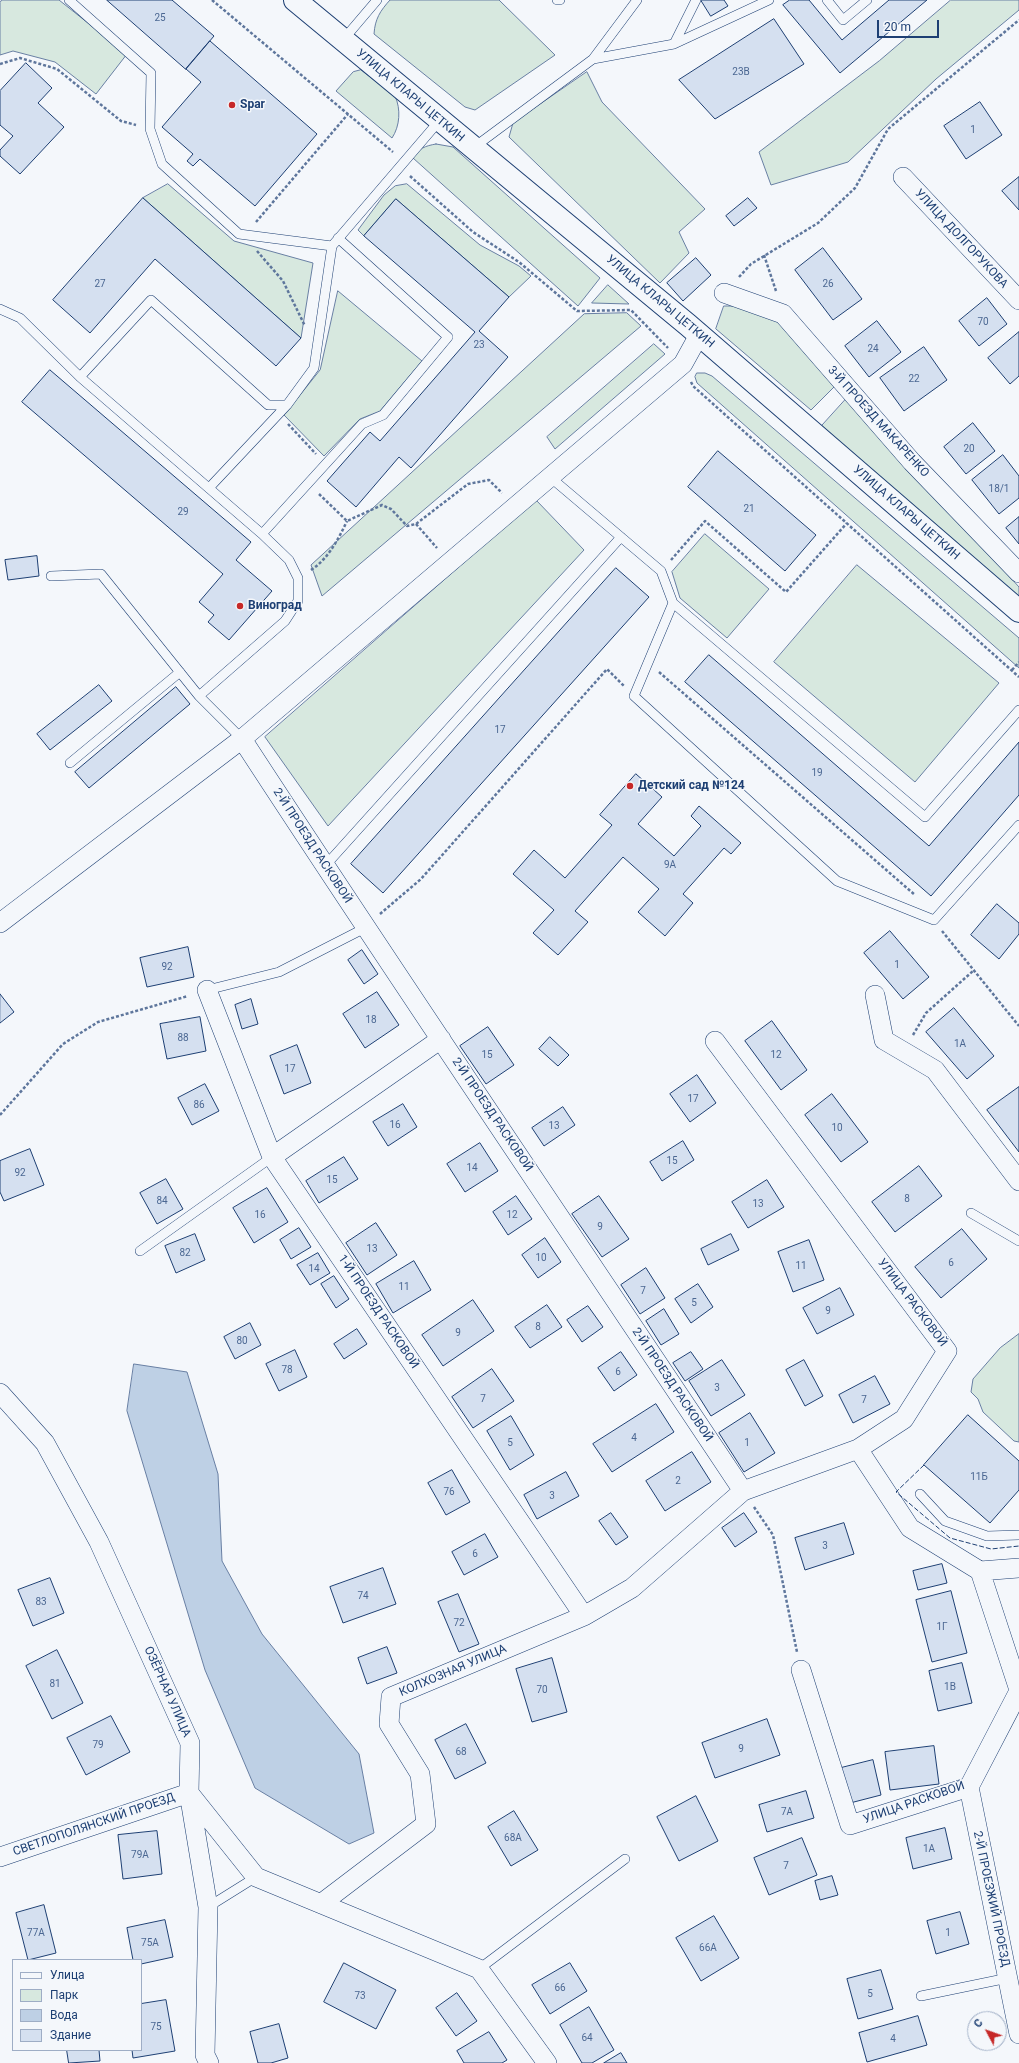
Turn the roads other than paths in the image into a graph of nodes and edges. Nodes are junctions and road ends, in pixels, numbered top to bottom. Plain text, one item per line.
1 (69, 0) edge
2 (295, 0) edge
3 (377, 0) edge
4 (638, 0) edge
5 (696, 0) edge
6 (769, 0) edge
7 (827, 0) edge
8 (867, 0) edge
9 (343, 40) junction
10 (674, 44) junction
11 (593, 59) junction
12 (440, 120) junction
13 (472, 148) junction
14 (903, 177) dead end
15 (338, 238) junction
16 (332, 246) junction
17 (724, 293) road end
18 (1019, 300) edge
19 (0, 309) edge
20 (699, 335) junction
21 (80, 377) junction
22 (286, 405) junction
23 (550, 477) junction
24 (209, 488) junction
25 (262, 534) junction
26 (621, 537) junction
27 (1019, 573) edge
28 (51, 576) dead end
29 (673, 604) junction
30 (1019, 611) edge
31 (180, 672) junction
32 (199, 696) junction
33 (1019, 710) edge
34 (242, 739) junction
35 (70, 763) dead end
36 (1019, 825) edge
37 (325, 866) junction
38 (0, 923) edge
39 (365, 928) junction
40 (207, 990) joint
41 (875, 995) dead end
42 (441, 1038) junction
43 (715, 1040) dead end
44 (272, 1156) junction
45 (1019, 1181) edge
46 (972, 1213) dead end
47 (1019, 1241) edge
48 (140, 1251) dead end
49 (0, 1393) edge
50 (858, 1449) junction
51 (743, 1491) junction
52 (920, 1494) dead end
53 (1019, 1535) edge
54 (1019, 1568) edge
55 (980, 1571) junction
56 (584, 1616) junction
57 (801, 1670) road end
58 (1019, 1690) edge
59 (969, 1787) junction
60 (189, 1793) junction
61 (0, 1857) edge
62 (625, 1860) dead end
63 (256, 1877) junction
64 (322, 1903) junction
65 (208, 1907) junction
66 (479, 1969) junction
67 (1008, 1978) junction
68 (921, 1996) dead end
69 (1019, 2034) edge
70 (206, 2060) edge
71 (547, 2063) edge

1 - 16 lane
2 - 9 main road, УЛИЦА КЛАРЫ ЦЕТКИН
3 - 9 lane
4 - 11 lane
5 - 10 lane
6 - 10 lane
7 - 8 lane
9 - 12 main road, УЛИЦА КЛАРЫ ЦЕТКИН
10 - 11 lane
11 - 13 lane
12 - 13 main road, УЛИЦА КЛАРЫ ЦЕТКИН
12 - 15 lane
13 - 20 main road, УЛИЦА КЛАРЫ ЦЕТКИН
14 - 18 street, УЛИЦА ДОЛГОРУКОВА
15 - 16 lane
15 - 25 lane
16 - 22 lane
17 - 27 street, 3-Й ПРОЕЗД МАКАРЕНКО
19 - 21 lane
20 - 23 street
20 - 30 main road, УЛИЦА КЛАРЫ ЦЕТКИН
21 - 22 lane
21 - 24 lane
22 - 24 lane
23 - 26 lane
23 - 34 street
24 - 25 lane
25 - 32 lane
26 - 29 lane
26 - 37 lane
28 - 31 lane
29 - 33 lane
29 - 36 lane
31 - 32 lane
31 - 35 lane
32 - 34 lane
34 - 37 street, 2-Й ПРОЕЗД РАСКОВОЙ
34 - 38 street
37 - 39 street, 2-Й ПРОЕЗД РАСКОВОЙ
39 - 40 lane
39 - 42 street, 2-Й ПРОЕЗД РАСКОВОЙ
40 - 44 street, 1-Й ПРОЕЗД РАСКОВОЙ
41 - 45 street
42 - 44 street
42 - 51 street, 2-Й ПРОЕЗД РАСКОВОЙ
43 - 50 street, УЛИЦА РАСКОВОЙ
44 - 48 lane
44 - 56 street, 1-Й ПРОЕЗД РАСКОВОЙ
46 - 47 lane
49 - 60 street, ОЗЁРНАЯ УЛИЦА
50 - 51 street
50 - 55 street
51 - 56 street
52 - 53 lane
54 - 55 street
55 - 58 street, УЛИЦА РАСКОВОЙ
56 - 64 street, КОЛХОЗНАЯ УЛИЦА
57 - 59 street, УЛИЦА РАСКОВОЙ
58 - 59 street, УЛИЦА РАСКОВОЙ
59 - 67 street, 2-Й ПРОЕЗЖИЙ ПРОЕЗД
60 - 61 street, СВЕТЛОПОЛЯНСКИЙ ПРОЕЗД
60 - 63 street
60 - 65 street, ОЗЁРНАЯ УЛИЦА
62 - 66 lane
63 - 64 street
63 - 65 lane
64 - 66 street
65 - 70 street, ОЗЁРНАЯ УЛИЦА
66 - 71 street
67 - 68 lane
67 - 69 street, 2-Й ПРОЕЗЖИЙ ПРОЕЗД

